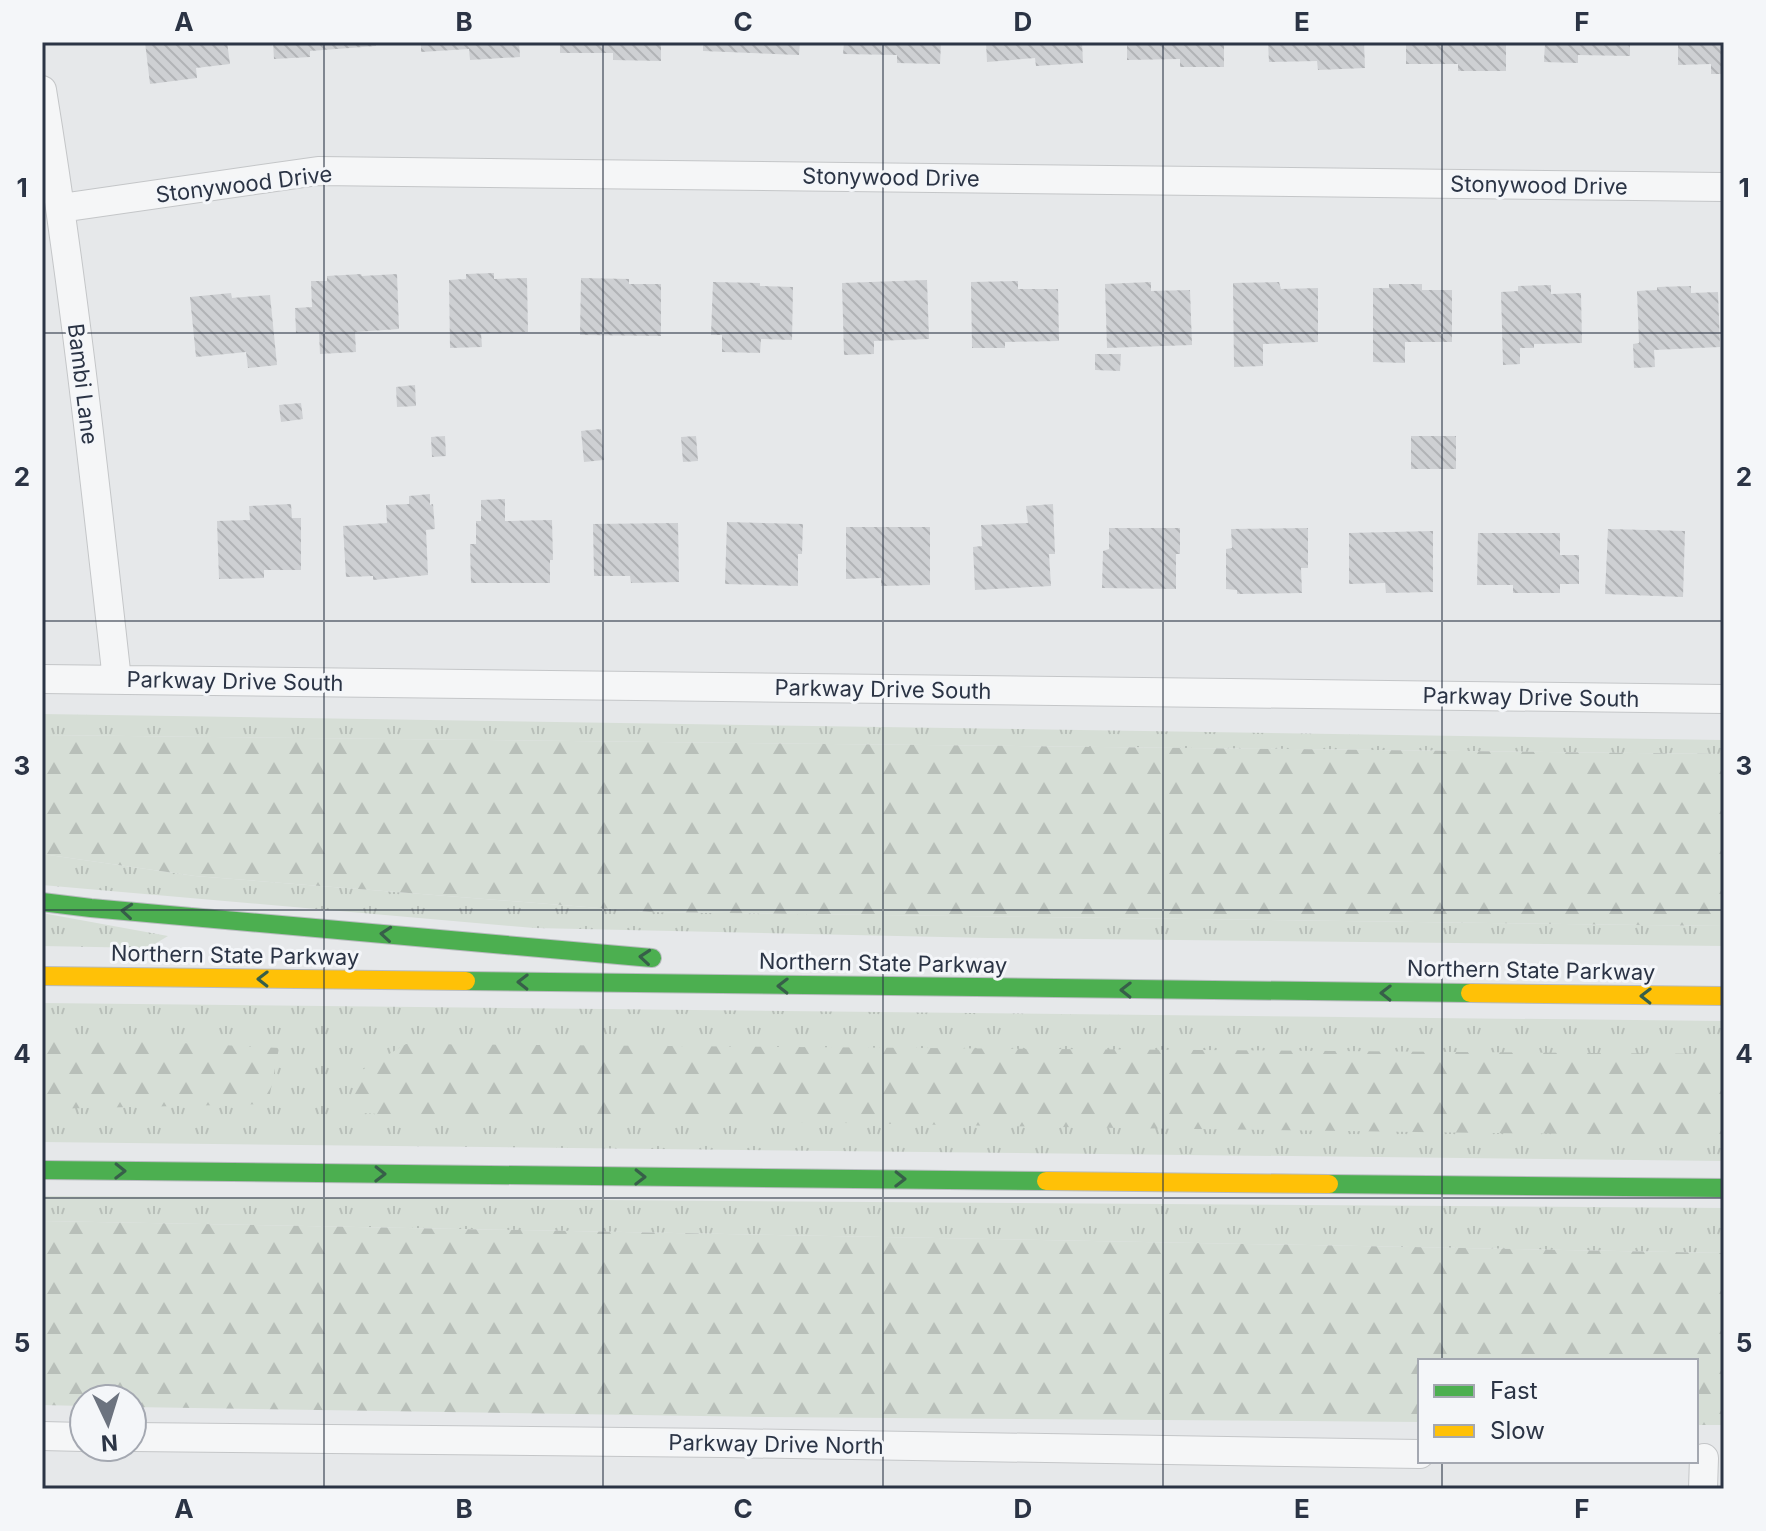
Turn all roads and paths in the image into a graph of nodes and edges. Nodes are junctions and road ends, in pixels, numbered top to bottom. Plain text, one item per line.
1 (42, 90) edge
2 (1724, 187) edge
3 (61, 208) junction
4 (42, 679) edge
5 (117, 680) junction
6 (1724, 699) edge
7 (42, 902) edge
8 (672, 959) dead end
9 (750, 966) dead end
10 (42, 976) edge
11 (1001, 989) junction
12 (1724, 996) edge
13 (42, 1170) edge
14 (1724, 1188) edge
15 (42, 1436) edge
16 (68, 1437) edge
17 (148, 1437) edge
18 (1418, 1454) edge
19 (1708, 1459) edge
20 (1703, 1489) edge

1 - 3 street, Bambi Lane
2 - 3 street, Stonywood Drive
3 - 5 street, Bambi Lane
4 - 5 street, Parkway Drive South
5 - 6 street, Parkway Drive South
8 -> 7 highway
9 - 11 highway
11 -> 10 highway, Northern State Parkway
12 -> 11 highway, Northern State Parkway
13 -> 14 highway
15 - 16 street
17 - 18 street, Parkway Drive North
19 - 20 street

